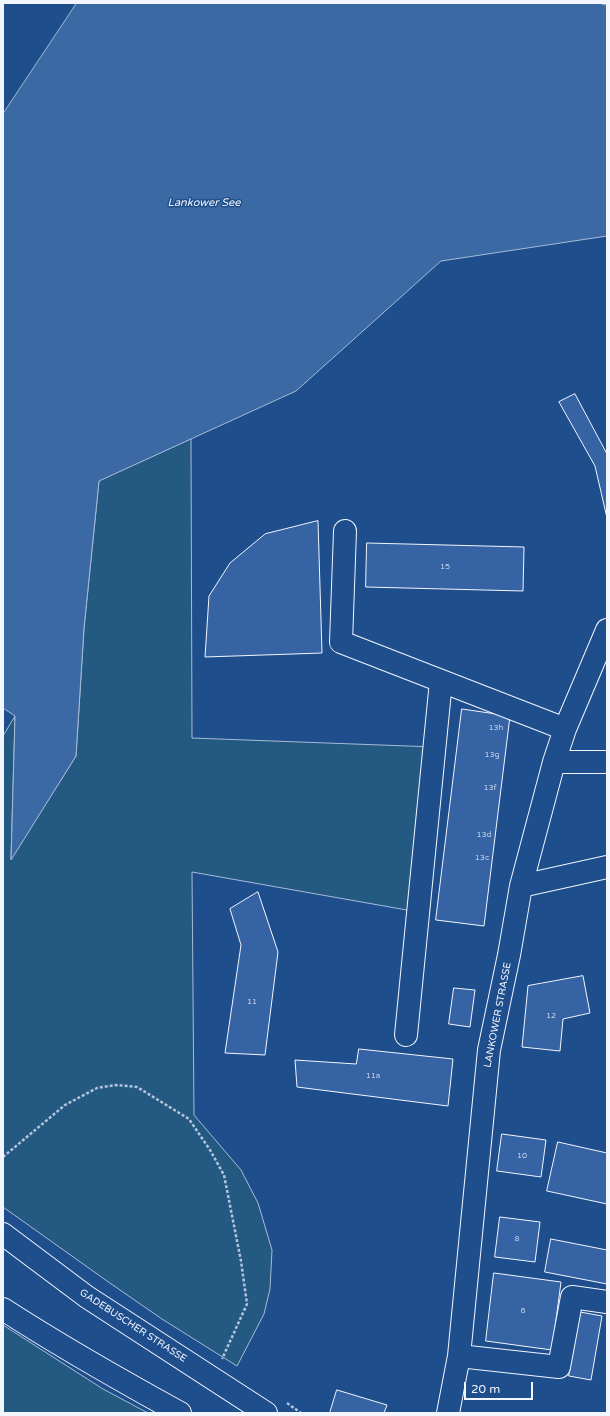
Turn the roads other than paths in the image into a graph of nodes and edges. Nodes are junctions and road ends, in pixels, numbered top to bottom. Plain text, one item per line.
1 (345, 531) dead end
2 (607, 630) edge
3 (442, 681) junction
4 (565, 729) junction
5 (554, 762) junction
6 (607, 762) edge
7 (607, 867) edge
8 (521, 886) junction
9 (406, 1035) dead end
10 (3, 1234) edge
11 (607, 1302) edge
12 (3, 1309) edge
13 (459, 1356) junction
14 (180, 1413) edge
15 (266, 1413) edge
16 (448, 1413) edge

1 - 3 street
2 - 4 street, LANKOWER STRASSE
3 - 4 street
3 - 9 street
4 - 5 street, LANKOWER STRASSE
5 - 6 street
5 - 8 street, LANKOWER STRASSE
7 - 8 street
8 - 13 street, LANKOWER STRASSE
10 - 15 street, GADEBUSCHER STRASSE
11 - 13 street
12 - 14 street
13 - 16 street, LANKOWER STRASSE

